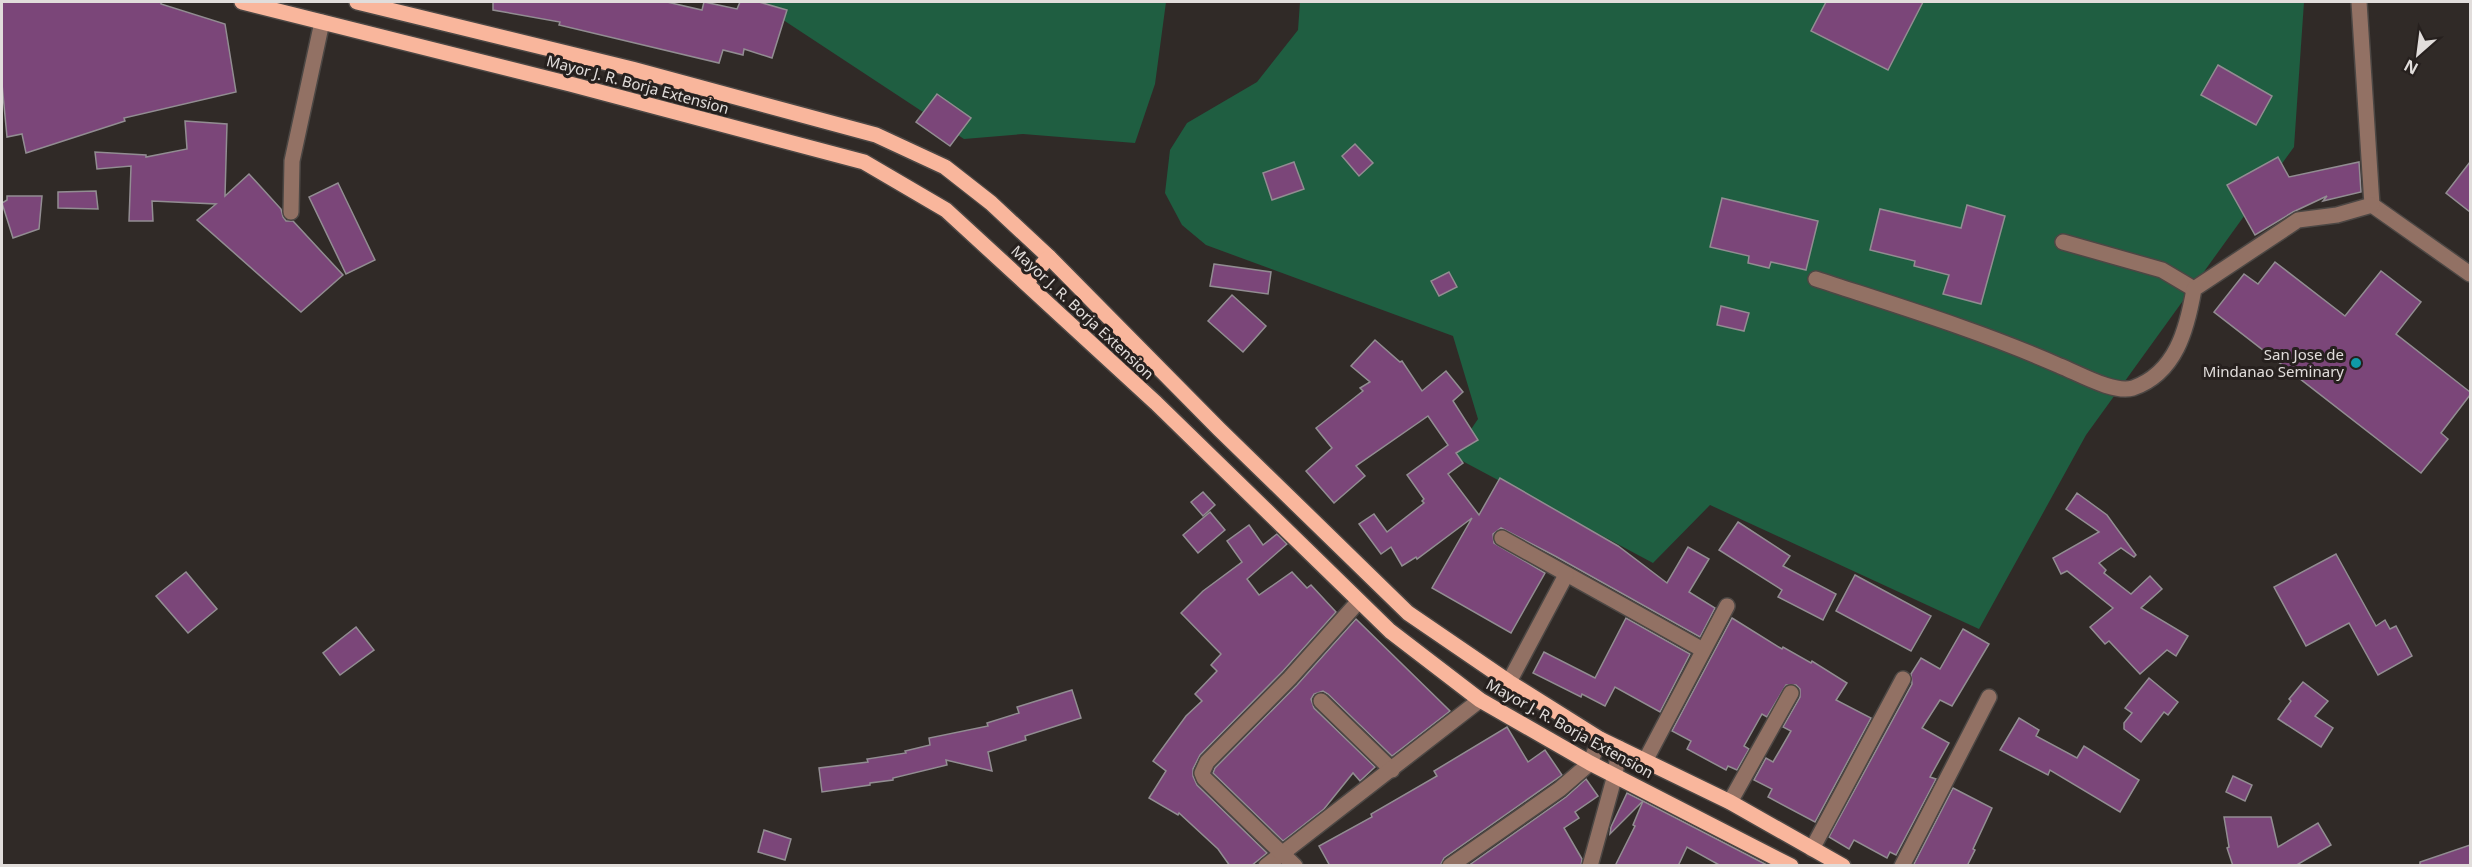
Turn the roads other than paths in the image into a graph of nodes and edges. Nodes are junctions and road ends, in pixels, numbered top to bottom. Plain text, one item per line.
1 (242, 2) edge
2 (357, 2) edge
3 (2360, 2) edge
4 (322, 22) junction
5 (2372, 205) junction
6 (291, 212) dead end
7 (2062, 242) dead end
8 (1049, 257) junction
9 (2470, 274) edge
10 (1816, 279) dead end
11 (1026, 283) junction
12 (2194, 289) junction
13 (1502, 538) dead end
14 (1566, 575) junction
15 (1358, 602) junction
16 (1727, 606) dead end
17 (1408, 613) junction
18 (1390, 631) junction
19 (1703, 650) junction
20 (1903, 679) dead end
21 (1509, 682) junction
22 (1791, 693) dead end
23 (1989, 697) dead end
24 (1480, 700) junction
25 (1321, 701) dead end
26 (1600, 739) junction
27 (1619, 748) junction
28 (1645, 761) junction
29 (1590, 763) junction
30 (1392, 770) junction
31 (1615, 776) junction
32 (1730, 802) junction
33 (1812, 849) junction
34 (1281, 853) junction
35 (1266, 866) edge
36 (1294, 866) edge
37 (1450, 866) edge
38 (1590, 866) edge
39 (1791, 866) edge
40 (1843, 866) edge
41 (1902, 866) edge

1 - 4 main road, Mayor J. R. Borja Extension
2 - 8 main road, Mayor J. R. Borja Extension
3 - 5 street
4 - 6 street
4 - 11 main road, Mayor J. R. Borja Extension
5 - 9 street
5 - 12 street
7 - 12 street
8 - 11 main road
8 - 17 main road, Mayor J. R. Borja Extension
10 - 12 street
11 - 15 main road, Mayor J. R. Borja Extension
13 - 14 street
14 - 19 street
14 - 21 street
15 - 18 main road, Mayor J. R. Borja Extension
15 - 34 street
16 - 19 street
17 - 18 main road
17 - 21 main road, Mayor J. R. Borja Extension
18 - 24 main road, Mayor J. R. Borja Extension
19 - 28 street
20 - 33 street
21 - 26 main road, Mayor J. R. Borja Extension
22 - 32 street
23 - 41 street
24 - 29 main road, Mayor J. R. Borja Extension
24 - 30 street
25 - 30 street
26 - 27 main road, Mayor J. R. Borja Extension
26 - 29 street
27 - 28 main road, Mayor J. R. Borja Extension
27 - 31 street
28 - 32 main road, Mayor J. R. Borja Extension
29 - 31 main road, Mayor J. R. Borja Extension
29 - 37 street
30 - 34 street
31 - 38 street
31 - 39 main road, Mayor J. R. Borja Extension
32 - 33 main road, Mayor J. R. Borja Extension
33 - 40 main road, Mayor J. R. Borja Extension
34 - 35 street
34 - 36 street

